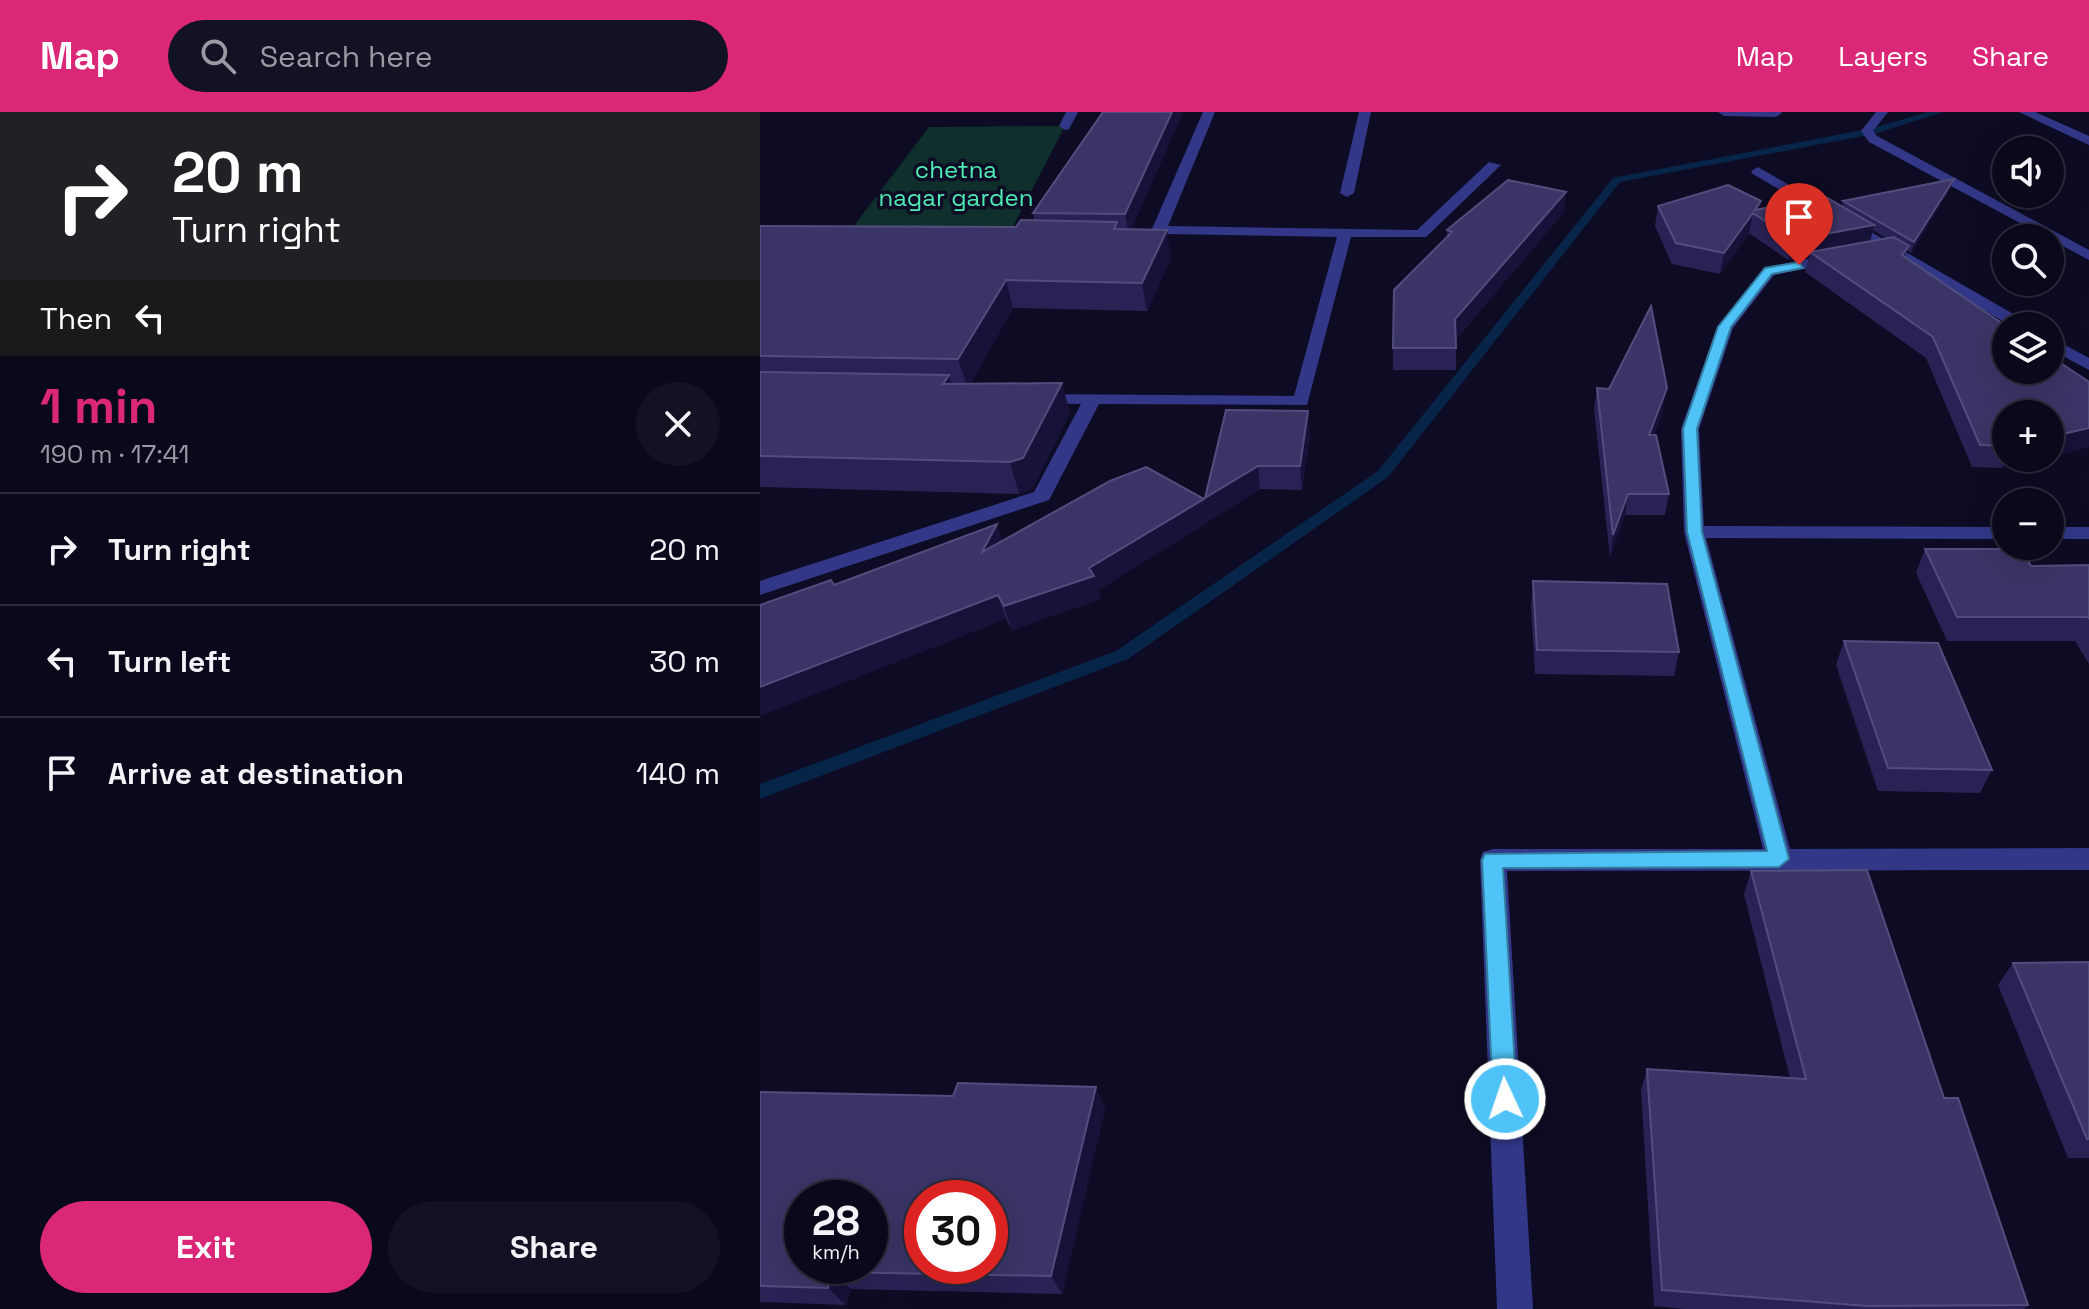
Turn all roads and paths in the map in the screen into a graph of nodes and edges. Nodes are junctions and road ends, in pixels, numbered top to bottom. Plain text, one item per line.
1 (1072, 112) edge
2 (1209, 112) edge
3 (1365, 112) edge
4 (1724, 112) edge
5 (1882, 112) edge
6 (2025, 112) edge
7 (1776, 113) edge
8 (1065, 126) dead end
9 (2089, 141) edge
10 (1494, 165) dead end
11 (1758, 171) dead end
12 (1347, 193) dead end
13 (1158, 230) junction
14 (1345, 233) junction
15 (1122, 242) edge
16 (1891, 249) junction
17 (2089, 256) edge
18 (1999, 312) edge
19 (2064, 350) edge
20 (2089, 365) edge
21 (1014, 397) edge
22 (1093, 399) junction
23 (1694, 532) junction
24 (1992, 533) edge
25 (2064, 533) edge
26 (2089, 533) edge
27 (760, 588) edge
28 (1779, 859) junction
29 (2089, 859) edge
30 (1515, 1309) edge

1 - 8 street
2 - 13 street
3 - 12 street
4 - 7 street
5 - 17 street
6 - 9 street
10 - 14 street
11 - 16 street
13 - 14 street
13 - 15 street
14 - 22 street
16 - 18 street
16 - 23 street
19 - 20 street
21 - 22 street
22 - 27 street
23 - 24 street
23 - 28 street
25 - 26 street
28 - 29 street
28 - 30 street

